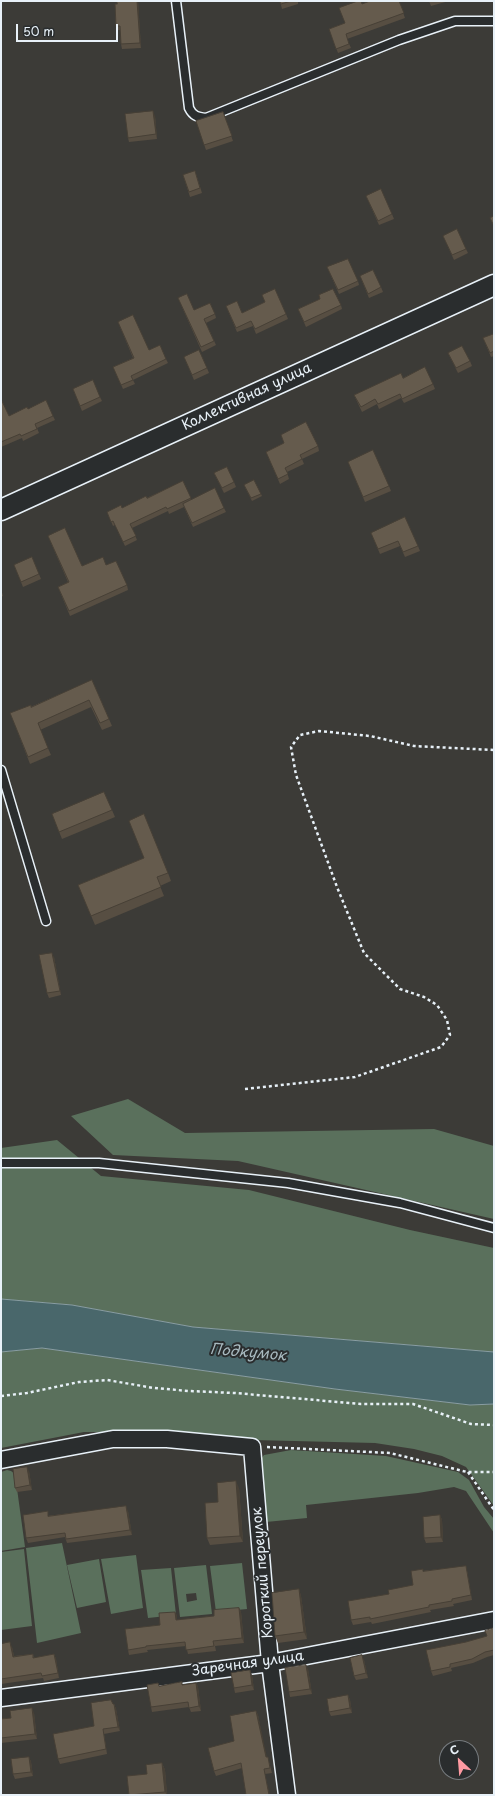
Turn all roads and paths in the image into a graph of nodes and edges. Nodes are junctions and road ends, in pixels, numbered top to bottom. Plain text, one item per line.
1 (176, 1) edge
2 (494, 21) edge
3 (494, 285) edge
4 (1, 510) edge
5 (494, 750) edge
6 (1, 770) edge
7 (46, 921) dead end
8 (246, 1089) dead end
9 (1, 1163) edge
10 (494, 1228) edge
11 (1, 1396) edge
12 (494, 1425) edge
13 (252, 1447) junction
14 (1, 1460) edge
15 (467, 1472) junction
16 (494, 1472) edge
17 (494, 1510) edge
18 (494, 1620) edge
19 (270, 1663) junction
20 (1, 1698) edge
21 (287, 1795) edge

1 - 2 lane
3 - 4 street, Коллективная улица
5 - 8 path
6 - 7 lane
9 - 10 lane
11 - 12 path
13 - 14 street
13 - 15 path
13 - 19 street, Короткий переулок
15 - 16 path
15 - 17 path
18 - 19 street, Заречная улица
19 - 20 street, Заречная улица
19 - 21 street, Короткий переулок

